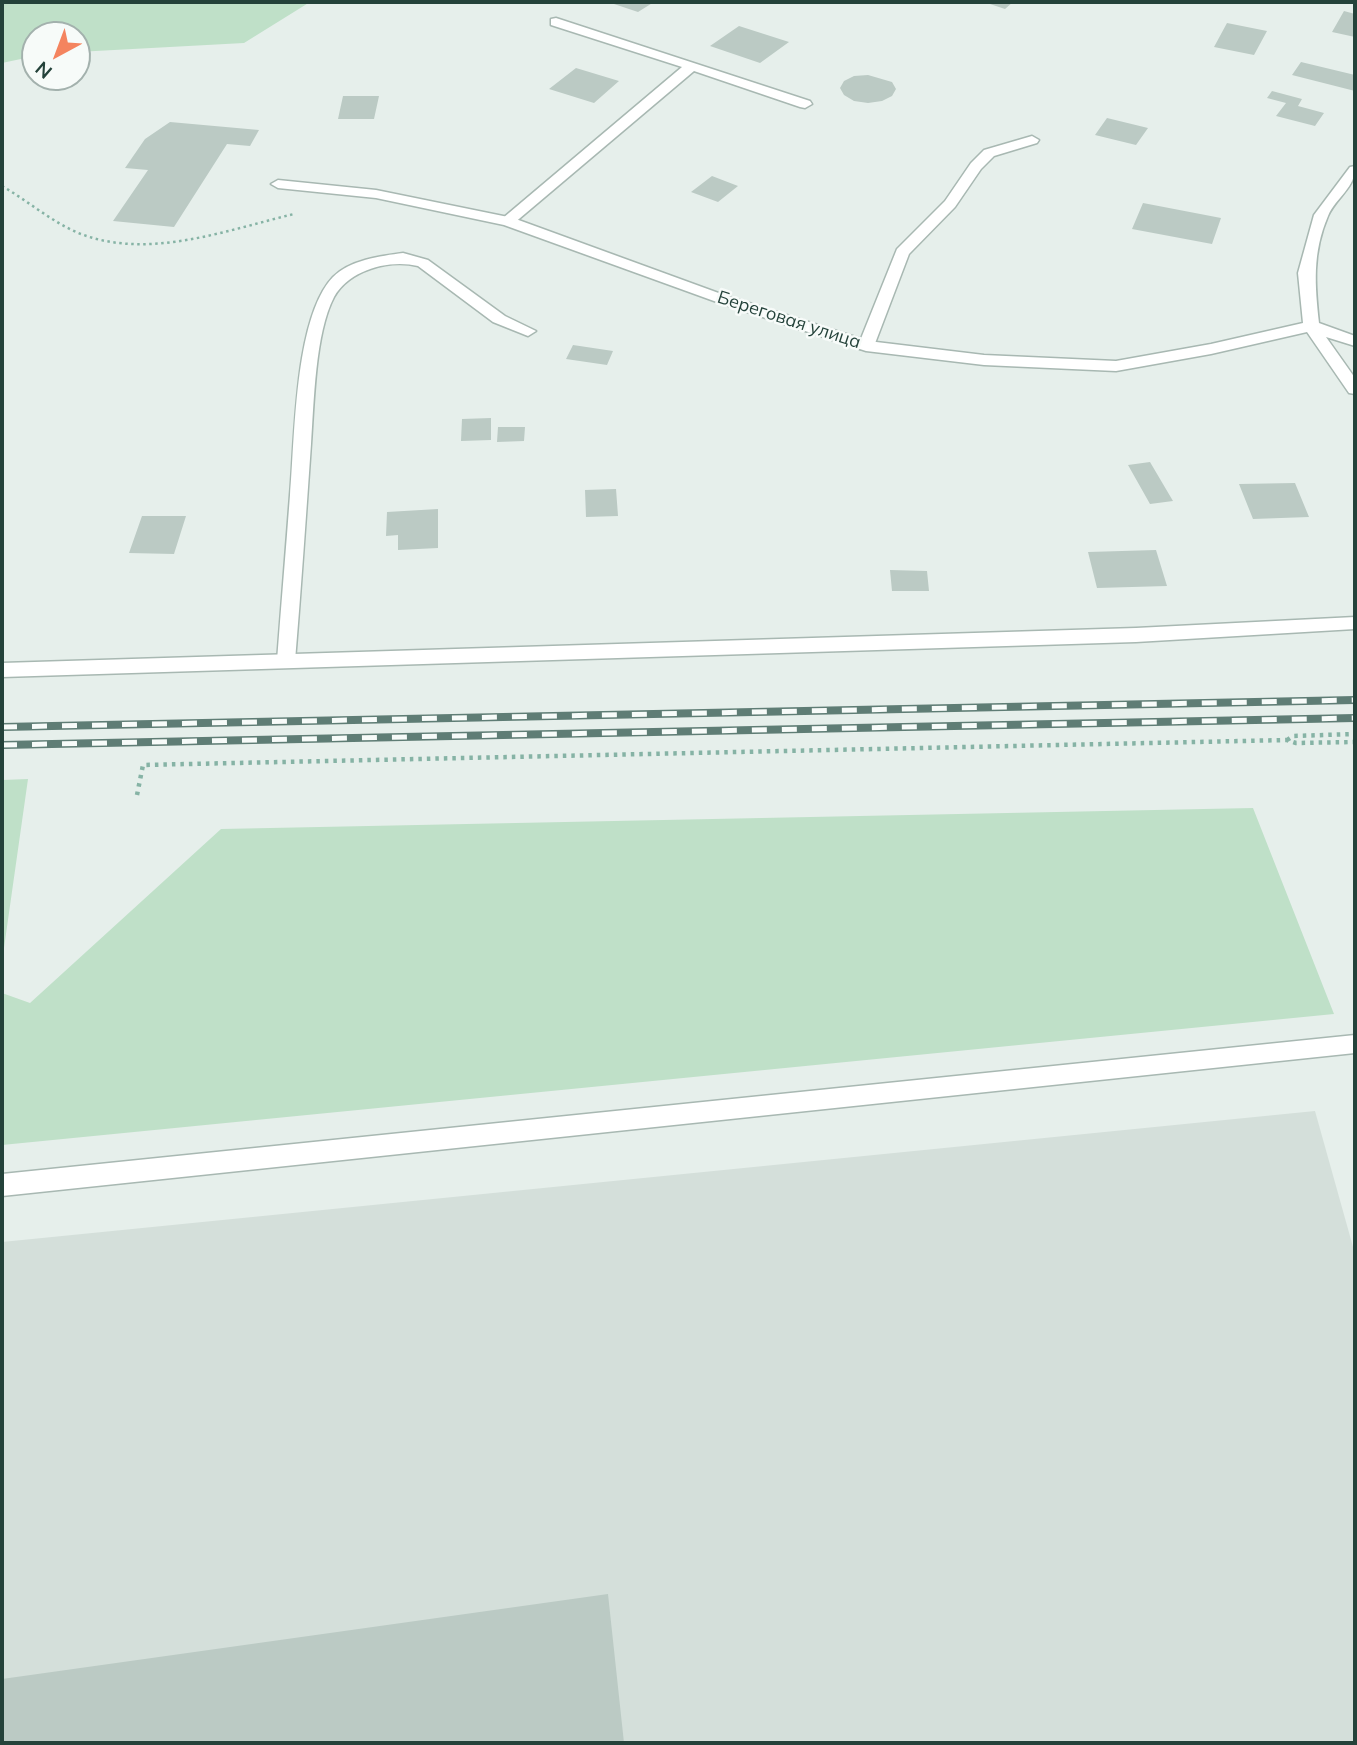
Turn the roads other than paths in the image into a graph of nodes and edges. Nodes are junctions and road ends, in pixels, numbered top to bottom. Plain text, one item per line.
1 (556, 22) dead end
2 (692, 66) junction
3 (805, 104) dead end
4 (1032, 140) dead end
5 (1355, 170) edge
6 (278, 184) dead end
7 (508, 221) junction
8 (1311, 326) junction
9 (528, 331) dead end
10 (1355, 341) edge
11 (866, 345) junction
12 (1355, 389) edge
13 (1355, 623) edge
14 (286, 661) junction
15 (2, 670) edge
16 (1355, 1044) edge
17 (2, 1185) edge

1 - 2 street
2 - 3 street
2 - 7 street
4 - 11 street
5 - 8 street
6 - 7 street, Береговая улица
7 - 11 street, Береговая улица
8 - 10 street
8 - 11 street, Береговая улица
8 - 12 street
9 - 14 street
13 - 14 street
14 - 15 street
16 - 17 street

